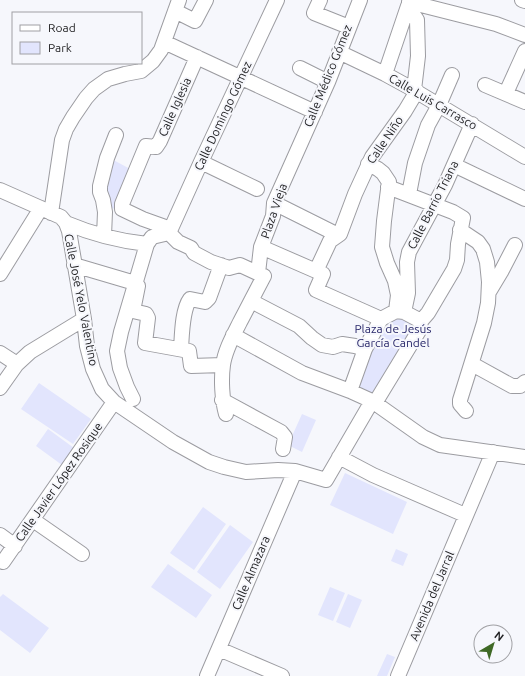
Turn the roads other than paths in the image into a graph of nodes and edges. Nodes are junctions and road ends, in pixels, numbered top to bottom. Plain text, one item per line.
1 (206, 0) edge
2 (277, 0) edge
3 (320, 0) edge
4 (360, 0) edge
5 (408, 5) edge
6 (177, 6) edge
7 (348, 27) junction
8 (525, 35) edge
9 (164, 42) junction
10 (525, 51) edge
11 (339, 52) junction
12 (198, 57) junction
13 (300, 68) dead end
14 (386, 74) junction
15 (452, 75) dead end
16 (241, 77) junction
17 (328, 82) junction
18 (485, 85) dead end
19 (416, 90) junction
20 (506, 94) junction
21 (525, 102) edge
22 (439, 104) junction
23 (315, 112) junction
24 (472, 124) junction
25 (116, 135) dead end
26 (296, 153) joint
27 (525, 157) edge
28 (201, 162) junction
29 (368, 164) junction
30 (454, 165) junction
31 (388, 187) junction
32 (257, 189) dead end
33 (0, 190) edge
34 (409, 194) junction
35 (525, 199) edge
36 (274, 203) junction
37 (436, 204) junction
38 (46, 210) junction
39 (66, 223) junction
40 (462, 224) junction
41 (170, 231) junction
42 (338, 235) junction
43 (104, 236) junction
44 (147, 244) junction
45 (517, 244) edge
46 (261, 247) junction
47 (74, 265) junction
48 (221, 265) junction
49 (316, 271) junction
50 (0, 274) edge
51 (261, 274) junction
52 (135, 283) junction
53 (489, 292) junction
54 (251, 301) junction
55 (400, 311) junction
56 (84, 319) junction
57 (380, 319) junction
58 (421, 321) junction
59 (234, 336) junction
60 (181, 349) junction
61 (365, 349) junction
62 (0, 353) edge
63 (17, 364) junction
64 (472, 364) junction
65 (223, 366) junction
66 (522, 384) edge
67 (0, 388) edge
68 (350, 391) junction
69 (133, 399) dead end
70 (222, 400) junction
71 (114, 402) junction
72 (373, 402) junction
73 (466, 411) dead end
74 (226, 414) dead end
75 (283, 449) dead end
76 (493, 452) junction
77 (339, 457) junction
78 (525, 457) edge
79 (295, 471) junction
80 (465, 515) junction
81 (32, 520) junction
82 (0, 535) edge
83 (14, 546) junction
84 (82, 554) dead end
85 (3, 562) dead end
86 (219, 649) junction
87 (207, 676) edge
88 (282, 676) edge
89 (398, 676) edge

1 - 6 street
2 - 16 street, Calle Domingo Gómez
3 - 7 street
4 - 7 street, Calle Médico Gómez
5 - 8 street
5 - 14 street
5 - 19 street, Calle Niño
6 - 9 street
7 - 11 street, Calle Médico Gómez
9 - 12 street
9 - 38 street
10 - 20 street
11 - 14 street, Calle Luis Carrasco
11 - 17 street, Calle Médico Gómez
12 - 16 street
12 - 41 street, Calle Iglesia
13 - 17 street
14 - 19 street, Calle Luis Carrasco
15 - 22 street
16 - 23 street
16 - 28 street, Calle Domingo Gómez
17 - 23 street, Calle Médico Gómez
18 - 20 street
19 - 22 street, Calle Luis Carrasco
19 - 29 street, Calle Niño
20 - 21 street
22 - 24 street, Calle Luis Carrasco
22 - 34 street
23 - 26 street, Calle Médico Gómez
24 - 27 street, Calle Luis Carrasco
24 - 30 street, Calle Barrio Triana
25 - 43 street
26 - 36 street, Plaza Vieja
28 - 32 street
28 - 41 street, Calle Domingo Gómez
29 - 31 street
29 - 42 street, Calle Niño
30 - 35 street
30 - 37 street, Calle Barrio Triana
31 - 34 street
31 - 55 street
33 - 38 street, Calle José Yelo Valentino
34 - 37 street
36 - 42 street
36 - 46 street, Plaza Vieja
37 - 40 street
37 - 55 street, Calle Barrio Triana
38 - 39 street, Calle José Yelo Valentino
38 - 50 street
39 - 43 street
39 - 47 street, Calle José Yelo Valentino
40 - 53 street
40 - 58 street
41 - 44 street
41 - 48 street
42 - 49 street, Calle Niño
43 - 44 street
44 - 52 street
45 - 53 street
46 - 49 street
46 - 51 street, Plaza Vieja
47 - 52 street
47 - 56 street, Calle José Yelo Valentino
48 - 51 street
48 - 60 street
49 - 57 street
51 - 54 street
52 - 60 street
52 - 69 street
53 - 64 street
54 - 59 street
54 - 61 street
55 - 57 street
55 - 58 street
56 - 63 street
56 - 71 street, Calle José Yelo Valentino
57 - 61 street
58 - 72 street
59 - 65 street
59 - 68 street
60 - 65 street
61 - 68 street
62 - 63 street
63 - 67 street
64 - 66 street
64 - 73 street
65 - 70 street
68 - 72 street
70 - 74 street
70 - 75 street
71 - 79 street, Calle José Yelo Valentino
71 - 81 street, Calle Javier López Rosique
72 - 76 street
72 - 77 street, Calle José Yelo Valentino
76 - 78 street
76 - 80 street, Avenida del Jarral
77 - 79 street, Calle José Yelo Valentino
77 - 80 street
79 - 86 street, Calle Almazara
80 - 89 street, Avenida del Jarral
81 - 83 street, Calle Javier López Rosique
81 - 84 street
82 - 83 street
83 - 85 street, Calle Javier López Rosique
86 - 87 street, Calle Almazara
86 - 88 street

